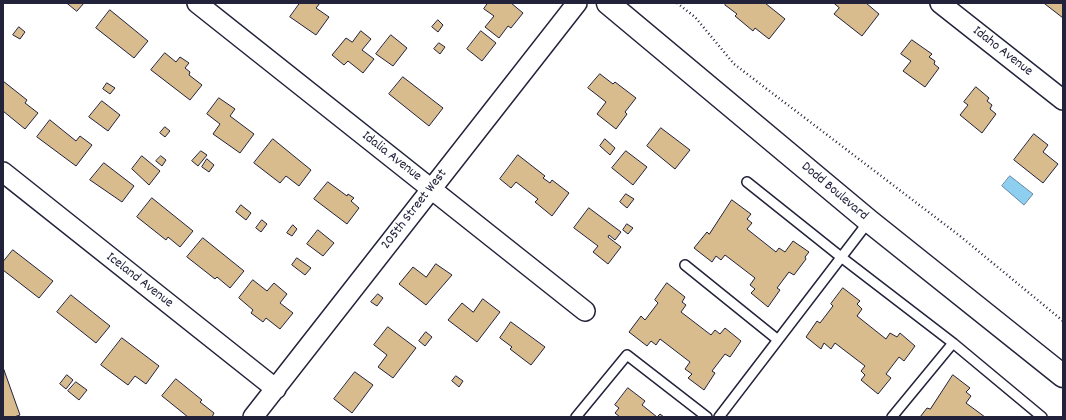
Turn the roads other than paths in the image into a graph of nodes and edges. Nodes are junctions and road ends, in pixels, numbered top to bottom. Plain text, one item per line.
1 (197, 3) edge
2 (577, 3) edge
3 (608, 3) edge
4 (940, 3) edge
5 (1063, 100) edge
6 (3, 172) edge
7 (747, 182) dead end
8 (432, 188) junction
9 (869, 221) junction
10 (841, 257) junction
11 (686, 265) dead end
12 (586, 311) dead end
13 (778, 340) junction
14 (953, 343) junction
15 (1063, 376) edge
16 (276, 389) junction
17 (253, 417) edge
18 (576, 417) edge
19 (707, 417) edge
20 (719, 417) edge
21 (892, 417) edge
22 (1042, 417) edge

1 - 8 street, Idalia Avenue
2 - 8 street, 205th Street West
3 - 9 main road, Dodd Boulevard
4 - 5 street, Idaho Avenue
6 - 16 street, Iceland Avenue
7 - 10 lane
8 - 12 street, Idalia Avenue
8 - 16 street, 205th Street West
9 - 10 lane
9 - 15 main road, Dodd Boulevard
10 - 13 lane
10 - 14 lane
11 - 13 lane
13 - 20 lane
14 - 21 lane
14 - 22 lane
16 - 17 street, 205th Street West
18 - 19 lane

